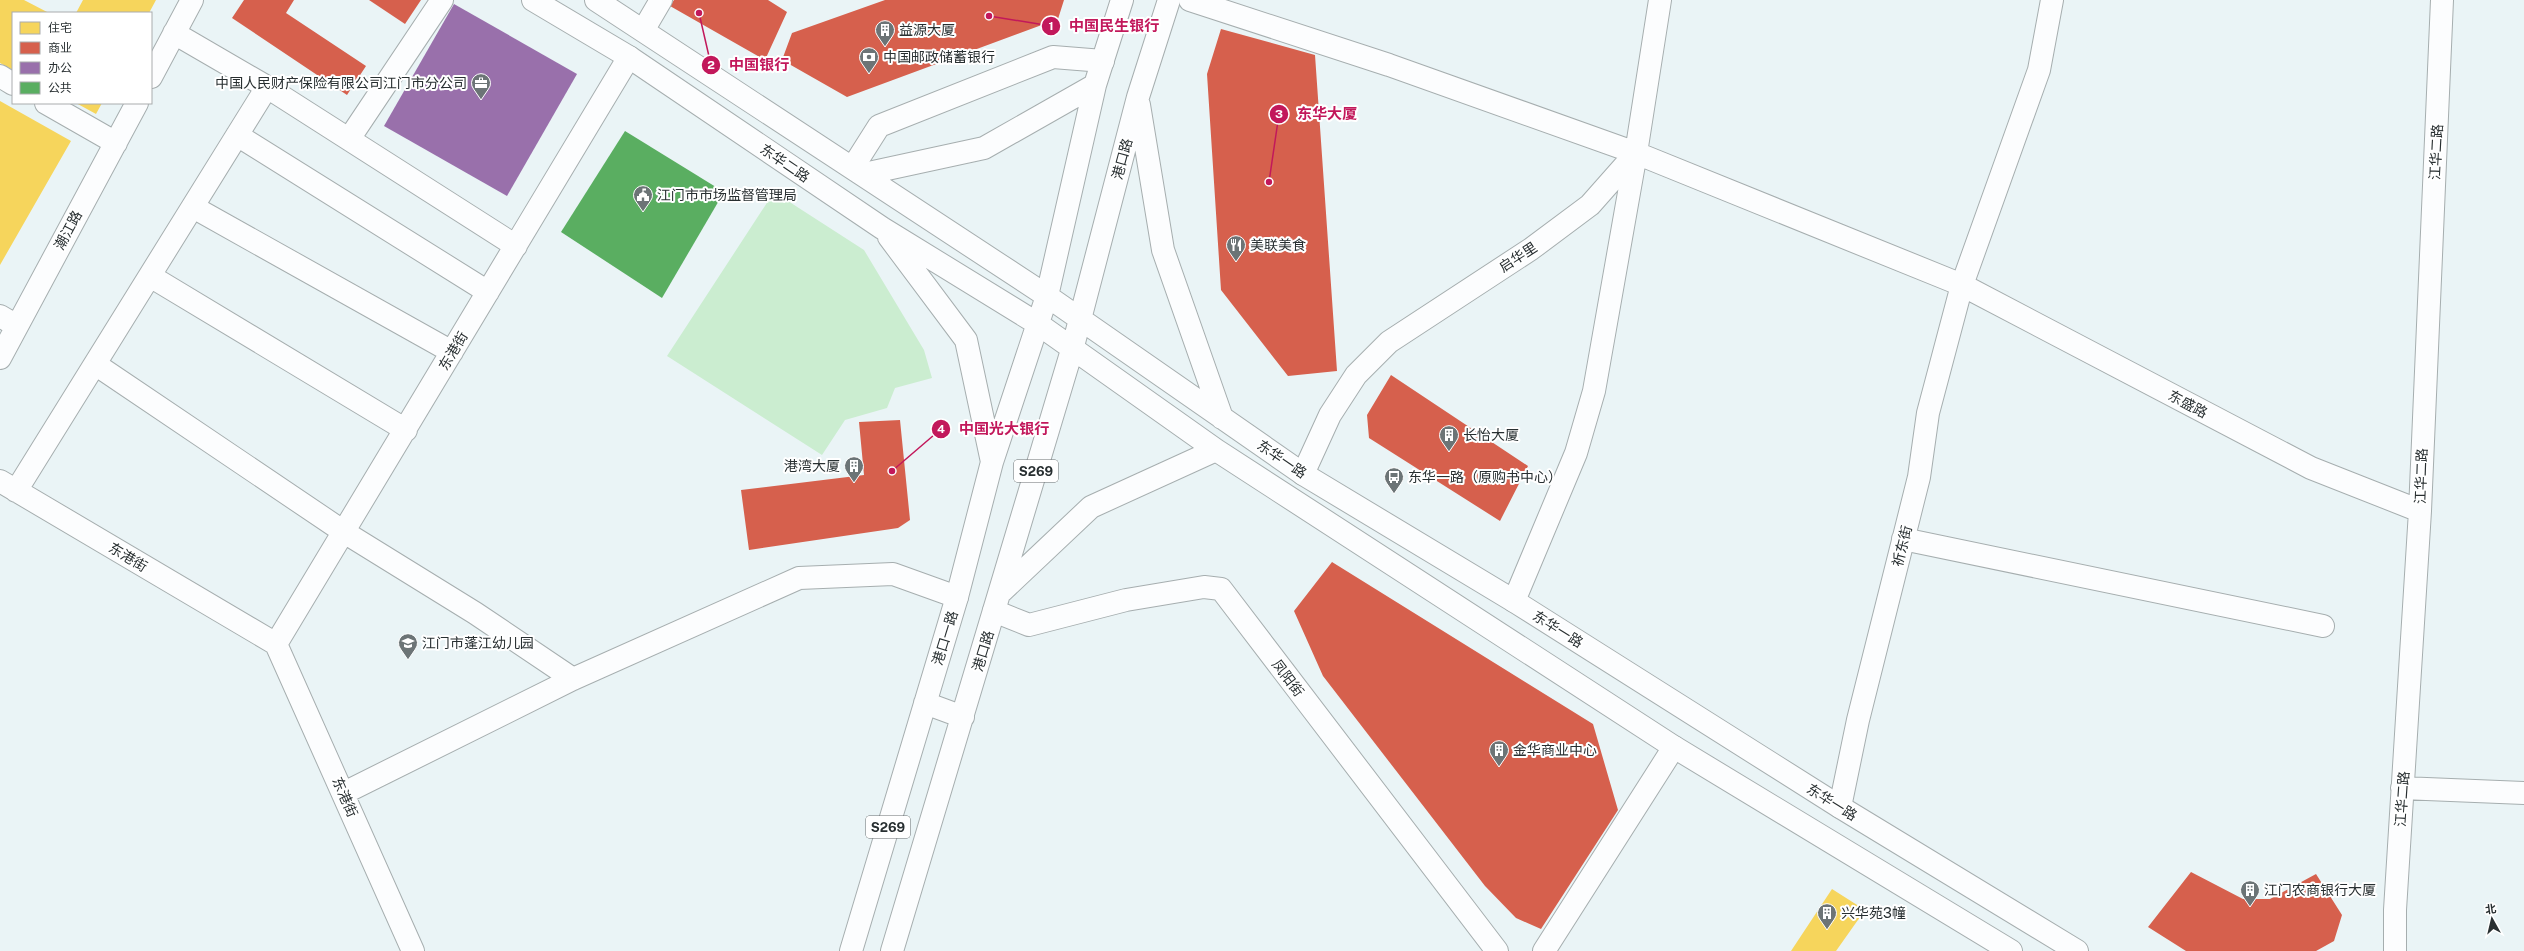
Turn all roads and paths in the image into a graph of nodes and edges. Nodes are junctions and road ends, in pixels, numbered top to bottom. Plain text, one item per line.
1 (192, 0) edge
2 (442, 0) edge
3 (533, 0) edge
4 (596, 0) edge
5 (661, 0) edge
6 (1108, 0) edge
7 (1122, 0) edge
8 (1169, 0) edge
9 (1190, 0) edge
10 (1660, 0) edge
11 (2052, 0) edge
12 (2442, 0) edge
13 (1114, 27) junction
14 (644, 29) junction
15 (174, 33) junction
16 (629, 58) junction
17 (1103, 61) junction
18 (152, 75) edge
19 (0, 76) edge
20 (12, 83) edge
21 (1095, 85) junction
22 (267, 87) junction
23 (1138, 97) junction
24 (48, 104) edge
25 (136, 104) edge
26 (237, 136) junction
27 (349, 139) junction
28 (116, 143) junction
29 (1636, 153) junction
30 (858, 170) junction
31 (193, 207) junction
32 (882, 228) junction
33 (516, 246) junction
34 (150, 276) junction
35 (1962, 285) junction
36 (488, 292) junction
37 (1047, 296) junction
38 (1080, 319) junction
39 (9, 321) edge
40 (1038, 324) junction
41 (1072, 350) junction
42 (452, 352) junction
43 (0, 358) edge
44 (95, 364) junction
45 (1222, 418) junction
46 (406, 430) junction
47 (1216, 450) junction
48 (992, 462) junction
49 (1303, 474) junction
50 (8, 486) edge
51 (2420, 511) junction
52 (344, 532) junction
53 (1903, 539) junction
54 (957, 596) junction
55 (998, 602) junction
56 (1514, 602) junction
57 (2323, 626) dead end
58 (276, 644) junction
59 (573, 679) junction
60 (925, 703) junction
61 (963, 717) junction
62 (1674, 747) junction
63 (2402, 788) junction
64 (344, 793) junction
65 (2524, 793) edge
66 (1840, 807) junction
67 (413, 951) edge
68 (852, 951) edge
69 (892, 951) edge
70 (1497, 951) edge
71 (1544, 951) edge
72 (2011, 951) edge
73 (2077, 951) edge
74 (2395, 951) edge

1 - 15 street
2 - 27 street
3 - 16 street, 东华二路
4 - 14 street
5 - 14 street
6 - 13 street
7 - 13 street, S269
8 - 23 street, 港口路 / S269
9 - 29 street, 东盛路
10 - 29 street
11 - 35 street, 祈东街
12 - 51 street, 江华二路
13 - 17 street, S269
14 - 30 street
15 - 18 street
15 - 22 street
16 - 32 street, 东华二路
16 - 33 street, 东港街
17 - 21 street, S269
17 - 30 street
19 - 20 street
21 - 30 street
21 - 37 street, S269
22 - 26 street
22 - 27 street
23 - 38 street, 港口路 / S269
23 - 45 street
24 - 28 street
25 - 28 street, 潮江路
26 - 31 street
26 - 36 street
27 - 33 street
28 - 39 street, 潮江路
29 - 35 street, 东盛路
29 - 49 street, 启华里
29 - 56 street
30 - 37 street
31 - 34 street
31 - 42 street
32 - 40 street, 东华二路
32 - 48 street
33 - 36 street, 东港街
34 - 44 street
34 - 46 street
35 - 51 street, 东盛路
35 - 53 street, 祈东街
36 - 42 street, 东港街
37 - 38 street, 东华一路
37 - 40 street, S269
38 - 41 street, S269
38 - 45 street, 东华一路
39 - 43 street, 潮江路
40 - 41 street, 东华一路
40 - 48 street, 港口一路 / S269
41 - 47 street, 东华一路
41 - 55 street, 港口路 / S269
42 - 46 street, 东港街
44 - 50 street
44 - 52 street
45 - 49 street, 东华一路
46 - 52 street, 东港街
47 - 55 street
47 - 62 street, 东华一路
48 - 54 street, 港口一路 / S269
49 - 56 street, 东华一路
50 - 58 street, 东港街
51 - 63 street, 江华二路
52 - 58 street, 东港街
52 - 59 street
53 - 57 street
53 - 66 street, 祈东街
54 - 59 street
54 - 60 street, 港口一路 / S269
55 - 61 street, 港口路 / S269
55 - 70 street, 凤阳街
56 - 66 street, 东华一路
58 - 64 street, 东港街
59 - 64 street
60 - 61 street
60 - 68 street, 港口一路 / S269
61 - 69 street, 港口路 / S269
62 - 71 street
62 - 72 street, 东华一路
63 - 65 street
63 - 74 street, 江华二路
64 - 67 street, 东港街
66 - 73 street, 东华一路

